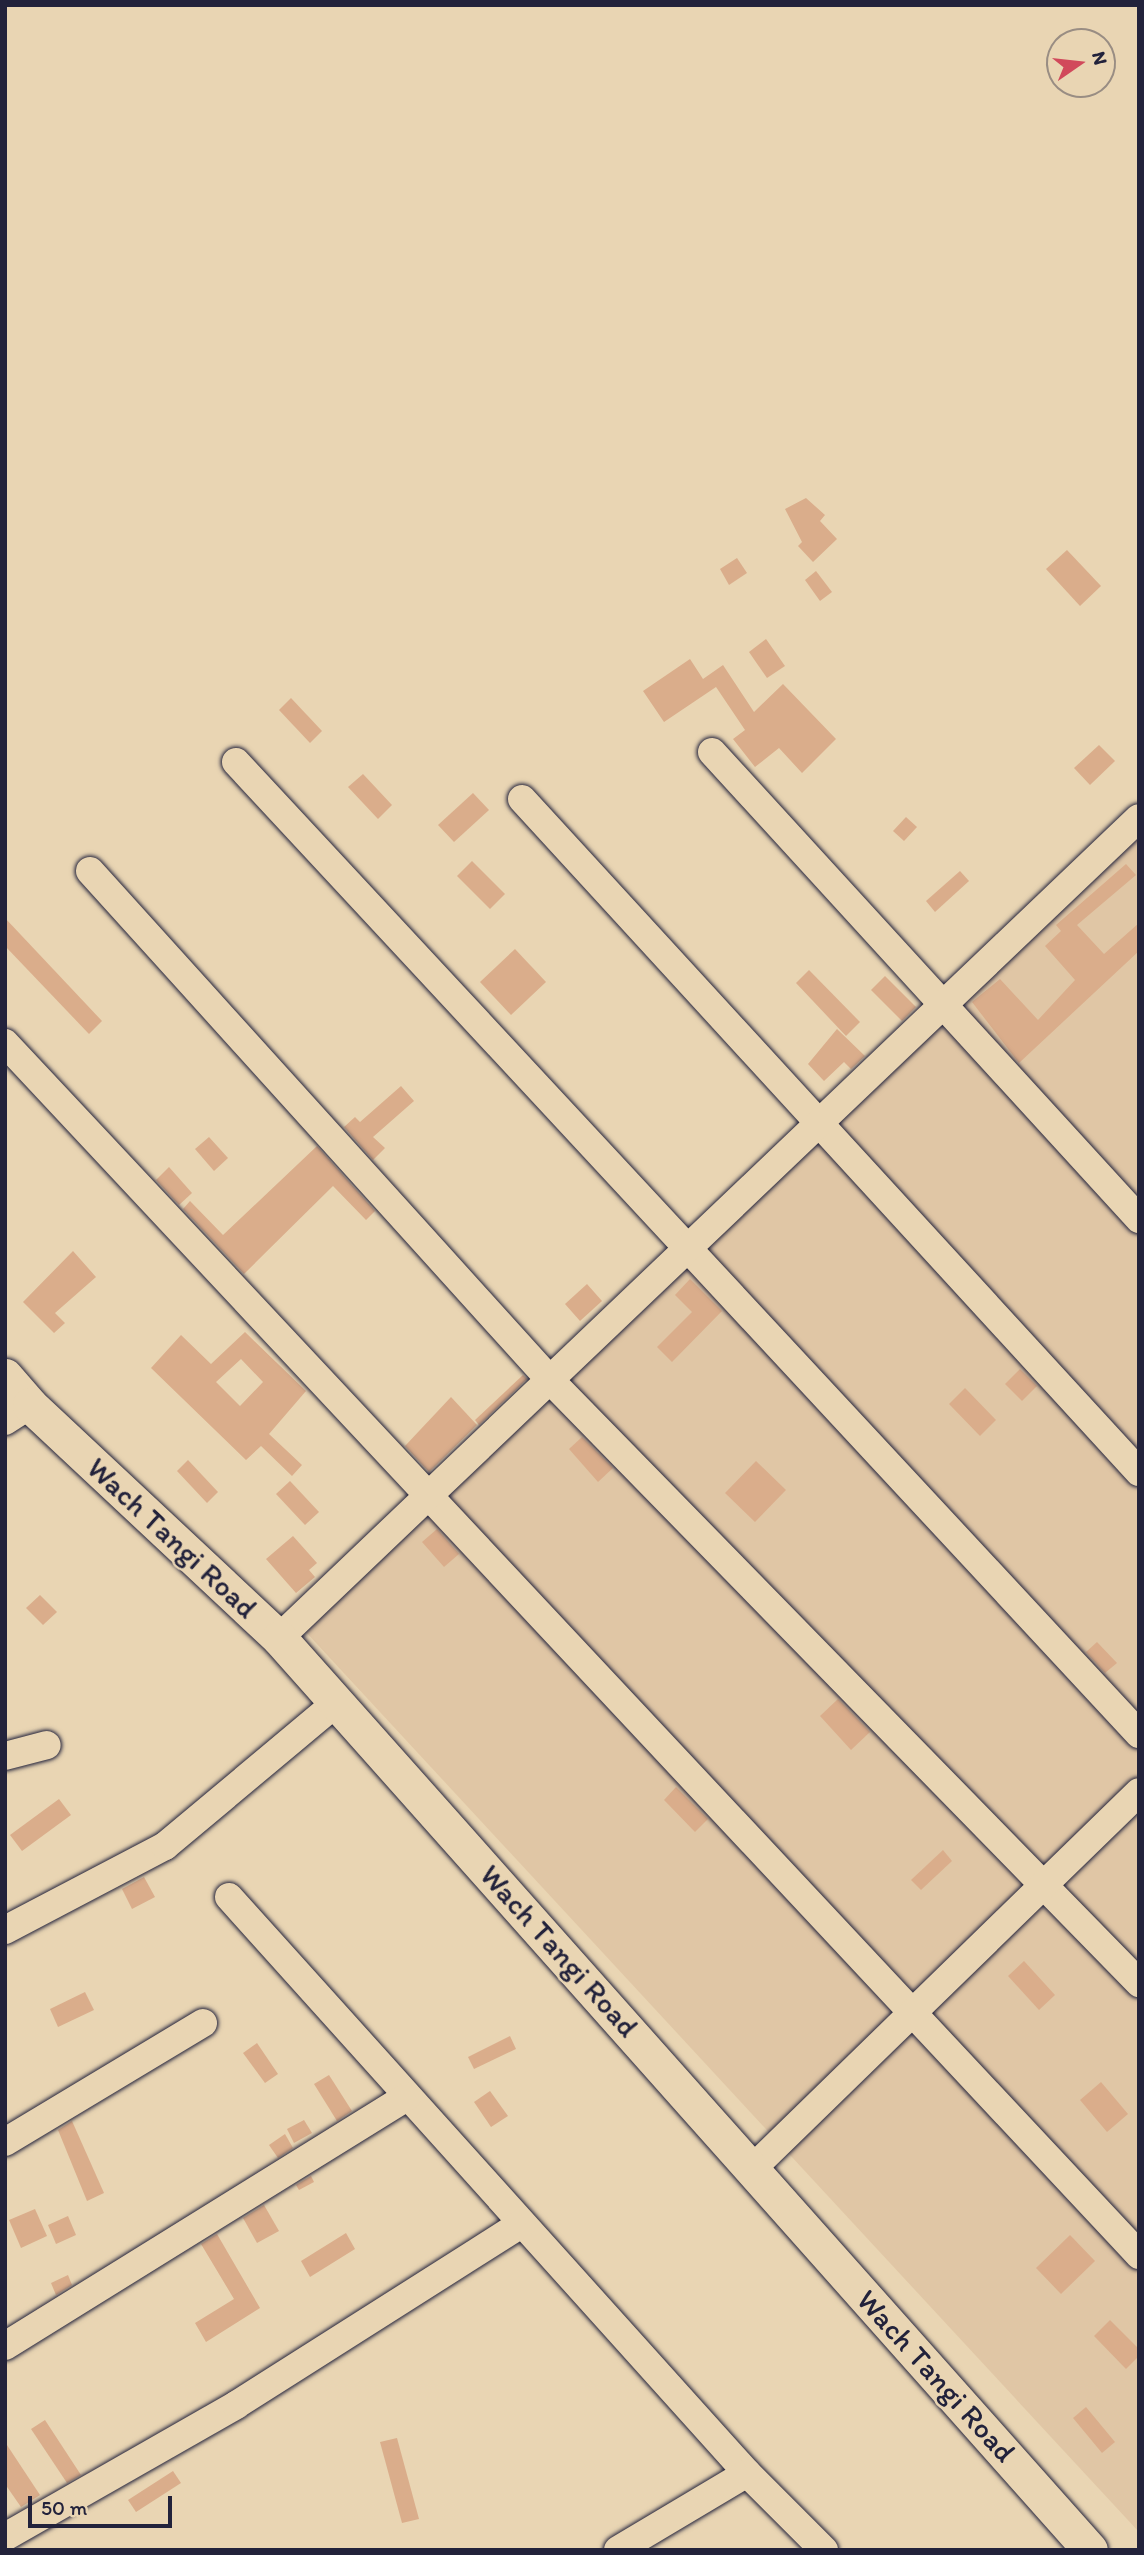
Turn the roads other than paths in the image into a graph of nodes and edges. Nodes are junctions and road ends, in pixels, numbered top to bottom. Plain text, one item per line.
1 (712, 752) dead end
2 (236, 762) dead end
3 (522, 799) dead end
4 (1139, 818) edge
5 (90, 871) dead end
6 (943, 1005) junction
7 (5, 1043) edge
8 (819, 1123) junction
9 (1139, 1219) edge
10 (688, 1248) junction
11 (5, 1376) edge
12 (551, 1381) junction
13 (18, 1413) edge
14 (1139, 1472) edge
15 (428, 1496) junction
16 (279, 1638) junction
17 (337, 1702) junction
18 (1139, 1734) edge
19 (47, 1745) dead end
20 (5, 1756) edge
21 (1139, 1792) edge
22 (1045, 1883) junction
23 (229, 1897) dead end
24 (5, 1930) edge
25 (1139, 1983) edge
26 (912, 2013) junction
27 (203, 2023) dead end
28 (407, 2097) junction
29 (5, 2142) edge
30 (752, 2169) junction
31 (521, 2224) junction
32 (1139, 2255) edge
33 (5, 2346) edge
34 (747, 2473) junction
35 (5, 2537) edge
36 (618, 2550) edge
37 (824, 2550) edge
38 (1090, 2550) edge

1 - 6 street
2 - 10 street
3 - 8 street
4 - 6 street
5 - 12 street
6 - 8 street
6 - 9 street
7 - 15 street
8 - 10 street
8 - 14 street
10 - 12 street
10 - 18 street
11 - 13 main road, Wach Tangi Road
12 - 15 street
12 - 22 street
13 - 16 main road, Wach Tangi Road
15 - 16 street
15 - 26 street
16 - 17 main road, Wach Tangi Road
17 - 24 street
17 - 30 main road, Wach Tangi Road
19 - 20 street
21 - 22 street
22 - 25 street
22 - 26 street
23 - 28 street
26 - 30 street
26 - 32 street
27 - 29 street
28 - 31 street
28 - 33 street
30 - 38 main road, Wach Tangi Road
31 - 34 street
31 - 35 street
34 - 36 street
34 - 37 street

